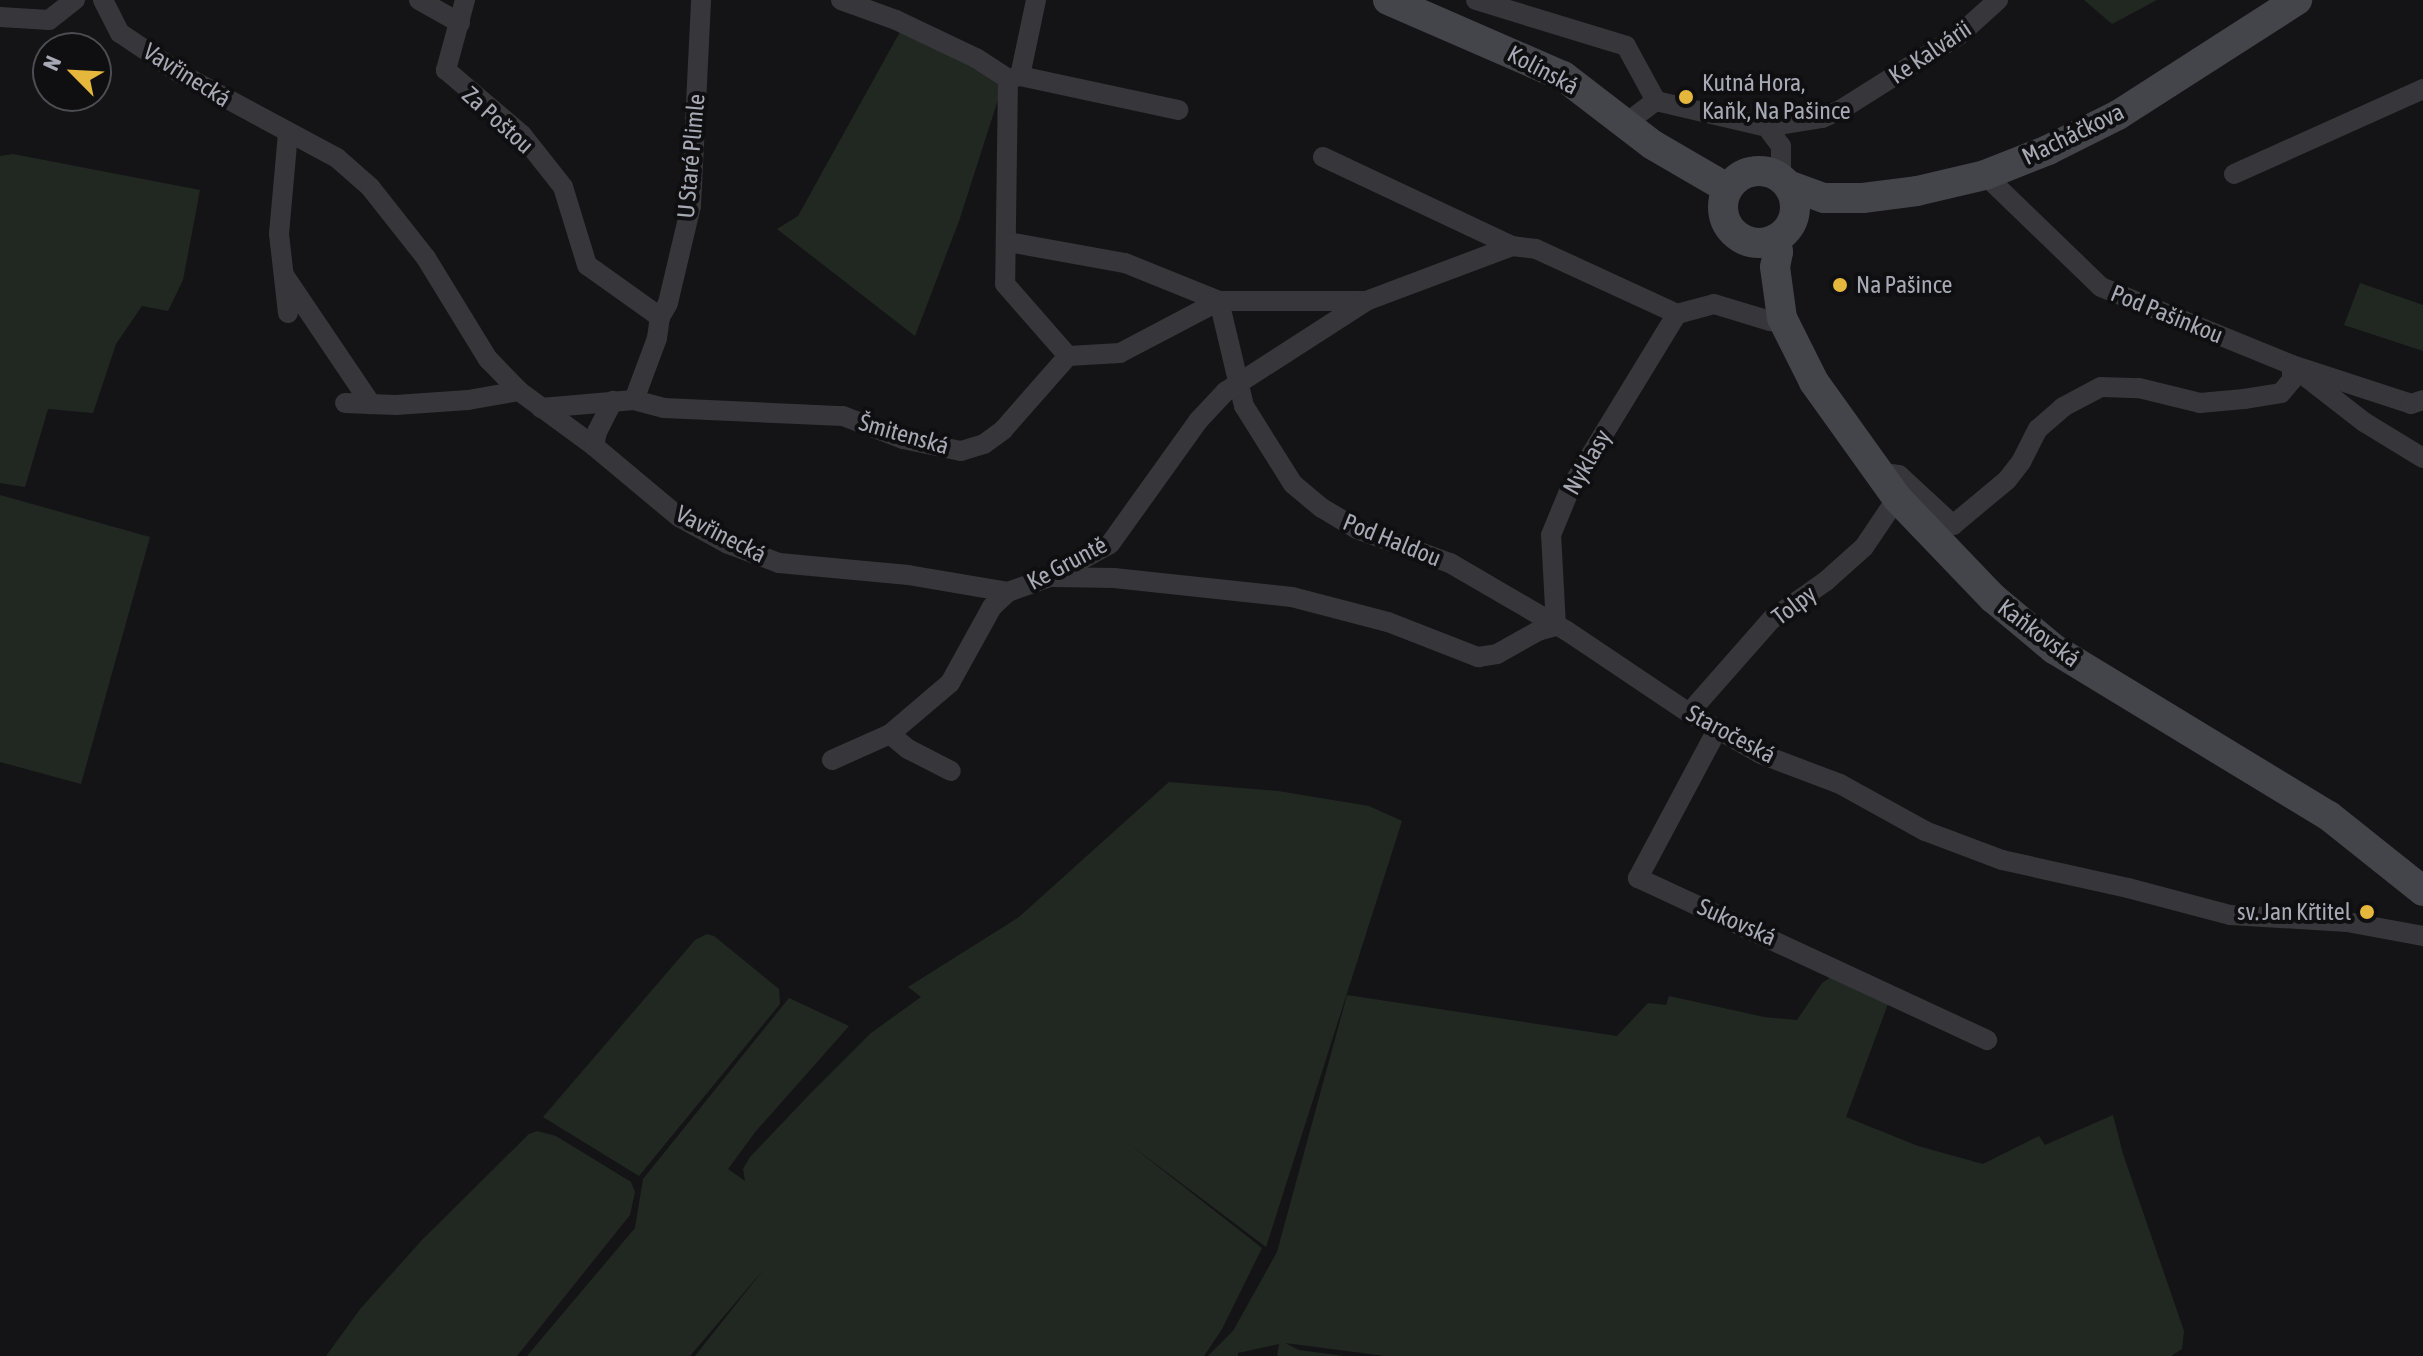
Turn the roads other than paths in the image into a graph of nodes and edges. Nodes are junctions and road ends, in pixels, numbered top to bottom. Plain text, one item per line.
1 (75, 0) edge
2 (103, 0) edge
3 (419, 0) edge
4 (465, 0) edge
5 (701, 0) edge
6 (841, 0) edge
7 (1036, 0) edge
8 (1388, 0) edge
9 (1476, 0) edge
10 (1998, 0) edge
11 (2297, 0) edge
12 (3, 15) edge
13 (460, 23) junction
14 (1014, 77) junction
15 (2423, 89) edge
16 (1656, 101) junction
17 (1178, 110) dead end
18 (1625, 124) junction
19 (1767, 127) junction
20 (288, 133) junction
21 (1323, 157) dead end
22 (2234, 174) dead end
23 (1985, 175) junction
24 (1784, 181) junction
25 (1727, 188) junction
26 (1824, 198) junction
27 (1795, 214) junction
28 (1008, 242) junction
29 (1512, 246) junction
30 (1768, 250) junction
31 (282, 273) junction
32 (1219, 301) junction
33 (1366, 301) junction
34 (288, 313) dead end
35 (1677, 314) junction
36 (660, 317) junction
37 (1782, 318) junction
38 (1068, 356) junction
39 (2292, 365) junction
40 (1238, 381) junction
41 (519, 391) junction
42 (623, 400) junction
43 (2423, 400) edge
44 (345, 403) dead end
45 (371, 404) junction
46 (541, 408) junction
47 (594, 446) junction
48 (2423, 458) edge
49 (1876, 472) junction
50 (1897, 498) junction
51 (1110, 544) junction
52 (1050, 577) junction
53 (1114, 578) junction
54 (1008, 592) junction
55 (1556, 626) junction
56 (1689, 713) junction
57 (1717, 730) junction
58 (890, 734) junction
59 (832, 760) dead end
60 (951, 771) dead end
61 (2423, 891) edge
62 (2423, 936) edge
63 (1987, 1040) dead end

1 - 12 street
2 - 20 street, Vavřinecká
3 - 13 street
4 - 13 street
5 - 36 street, U Staré Plimle
6 - 14 street
7 - 14 street
8 - 18 street, Kolínská
9 - 16 street
10 - 19 street, Ke Kalvárii
11 - 23 street, Macháčkova
13 - 36 street, Za Poštou
14 - 17 street
14 - 28 street
15 - 22 street
16 - 18 street
16 - 19 street
18 - 25 street, Kolínská
19 - 24 street
20 - 31 street
20 - 41 street, Vavřinecká
21 - 29 street
23 - 26 street, Macháčkova
23 - 39 street, Pod Pašinkou
24 - 25 street
24 - 26 street
24 - 27 street
25 - 30 street
26 - 27 street
27 - 30 street
28 - 32 street
28 - 38 street
29 - 33 street, Ke Gruntě
29 - 35 street
30 - 37 street, Kaňkovská
31 - 34 street
31 - 45 street
32 - 33 street, Ke Gruntě
32 - 38 street
32 - 40 street
33 - 40 street, Ke Gruntě
35 - 37 street
35 - 55 street, Nyklasy
36 - 42 street, U Staré Plimle
37 - 49 street, Kaňkovská
38 - 42 street, Šmitenská
39 - 43 street, Pod Pašinkou
39 - 48 street, Pod Pašinkou
39 - 49 street
40 - 51 street, Ke Gruntě
40 - 55 street, Pod Haldou
41 - 45 street
41 - 46 street, Vavřinecká
42 - 46 street, Šmitenská
42 - 47 street, U Staré Plimle
44 - 45 street
46 - 47 street, Vavřinecká
47 - 54 street, Vavřinecká
49 - 50 street, Kaňkovská
50 - 56 street, Tolpy
50 - 61 street, Kaňkovská
51 - 52 street, Ke Gruntě
51 - 53 street
52 - 53 street
52 - 54 street, Ke Gruntě
53 - 55 street
54 - 58 street, Ke Gruntě
55 - 56 street, Staročeská
56 - 57 street, Staročeská
57 - 62 street, Staročeská
57 - 63 street, Sukovská
58 - 59 street, Ke Gruntě
58 - 60 street

